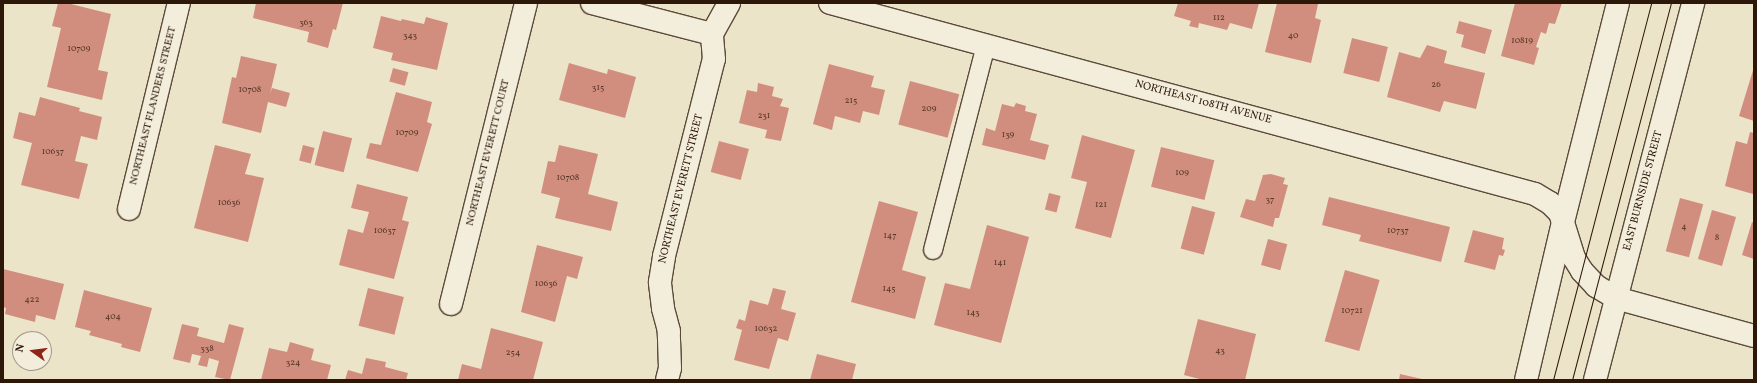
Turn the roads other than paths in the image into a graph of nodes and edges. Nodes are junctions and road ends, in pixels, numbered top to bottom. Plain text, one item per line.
1 (180, 3) edge
2 (526, 3) edge
3 (592, 3) edge
4 (729, 3) edge
5 (830, 3) edge
6 (1618, 3) edge
7 (1693, 3) edge
8 (712, 34) junction
9 (986, 45) junction
10 (130, 209) dead end
11 (1563, 222) junction
12 (933, 250) dead end
13 (1616, 298) junction
14 (452, 304) dead end
15 (1754, 336) edge
16 (667, 380) edge
17 (1526, 380) edge
18 (1595, 380) edge

1 - 10 street, NORTHEAST FLANDERS STREET
2 - 14 street, NORTHEAST EVERETT COURT
3 - 8 street
4 - 8 street
5 - 9 street, NORTHEAST 108TH AVENUE
6 - 11 street
7 - 13 street, EAST BURNSIDE STREET
8 - 16 street, NORTHEAST EVERETT STREET
9 - 11 street, NORTHEAST 108TH AVENUE
9 - 12 lane
11 - 13 street, NORTHEAST 108TH AVENUE
11 - 17 street
13 - 15 street, NORTHEAST 108TH AVENUE
13 - 18 street, EAST BURNSIDE STREET

